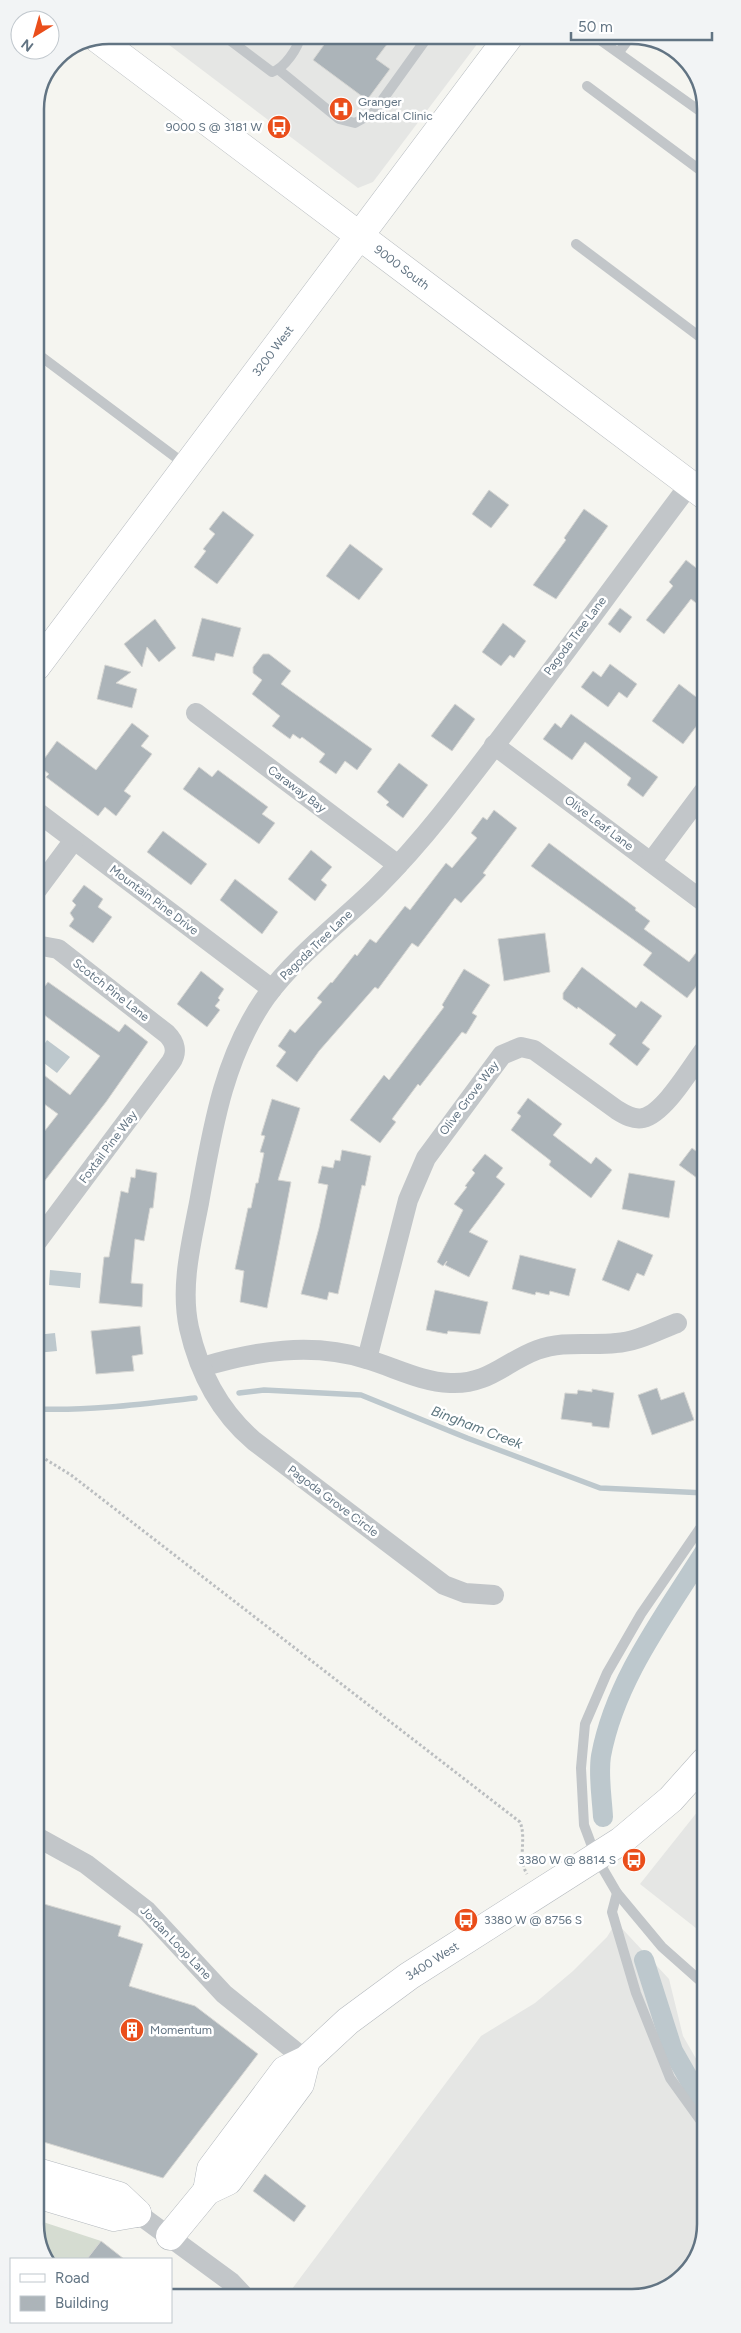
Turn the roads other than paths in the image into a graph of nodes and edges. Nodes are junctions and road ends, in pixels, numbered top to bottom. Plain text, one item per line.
1 (105, 44) edge
2 (235, 44) edge
3 (299, 44) edge
4 (423, 44) edge
5 (503, 44) edge
6 (607, 44) edge
7 (625, 44) edge
8 (619, 52) junction
9 (279, 70) junction
10 (587, 86) dead end
11 (697, 109) edge
12 (697, 169) edge
13 (359, 235) junction
14 (576, 244) dead end
15 (697, 335) edge
16 (44, 359) edge
17 (187, 466) junction
18 (697, 489) edge
19 (44, 656) edge
20 (196, 713) dead end
21 (494, 744) junction
22 (697, 801) edge
23 (44, 818) edge
24 (74, 840) junction
25 (651, 862) junction
26 (398, 865) junction
27 (44, 880) edge
28 (697, 897) edge
29 (44, 946) edge
30 (272, 990) junction
31 (175, 1050) joint
32 (697, 1060) edge
33 (44, 1232) edge
34 (677, 1323) dead end
35 (367, 1359) junction
36 (202, 1367) junction
37 (697, 1533) edge
38 (494, 1595) dead end
39 (697, 1770) edge
40 (44, 1841) edge
41 (596, 1857) junction
42 (617, 1893) junction
43 (697, 1978) edge
44 (306, 2060) junction
45 (697, 2116) edge
46 (44, 2174) edge
47 (44, 2196) edge
48 (137, 2213) junction
49 (170, 2236) junction
50 (238, 2289) edge

1 - 13 street, 9000 South
2 - 9 lane
3 - 9 lane
4 - 9 lane
5 - 13 street, 3200 West
6 - 8 lane
7 - 8 lane
8 - 11 lane
10 - 12 lane
13 - 17 street, 3200 West
13 - 18 street, 9000 South
14 - 15 lane
16 - 17 lane
17 - 19 street, 3200 West
18 - 21 street, Pagoda Tree Lane
20 - 26 street, Caraway Bay
21 - 25 street, Olive Leaf Lane
21 - 26 street, Pagoda Tree Lane
22 - 25 street
23 - 24 street, Mountain Pine Drive
24 - 27 street
24 - 30 street, Mountain Pine Drive
25 - 28 street, Olive Leaf Lane
26 - 30 street, Pagoda Tree Lane
29 - 31 street, Scotch Pine Lane
30 - 36 street, Pagoda Tree Lane
31 - 33 street, Foxtail Pine Way
32 - 35 street, Olive Grove Way
34 - 35 street
35 - 36 street
36 - 38 street, Pagoda Grove Circle
37 - 41 lane
39 - 41 street, 3400 West
40 - 44 street, Jordan Loop Lane
41 - 42 lane
41 - 44 street, 3400 West
42 - 43 lane
42 - 45 lane
44 - 49 street
46 - 48 street
47 - 48 street
48 - 49 street
49 - 50 street

